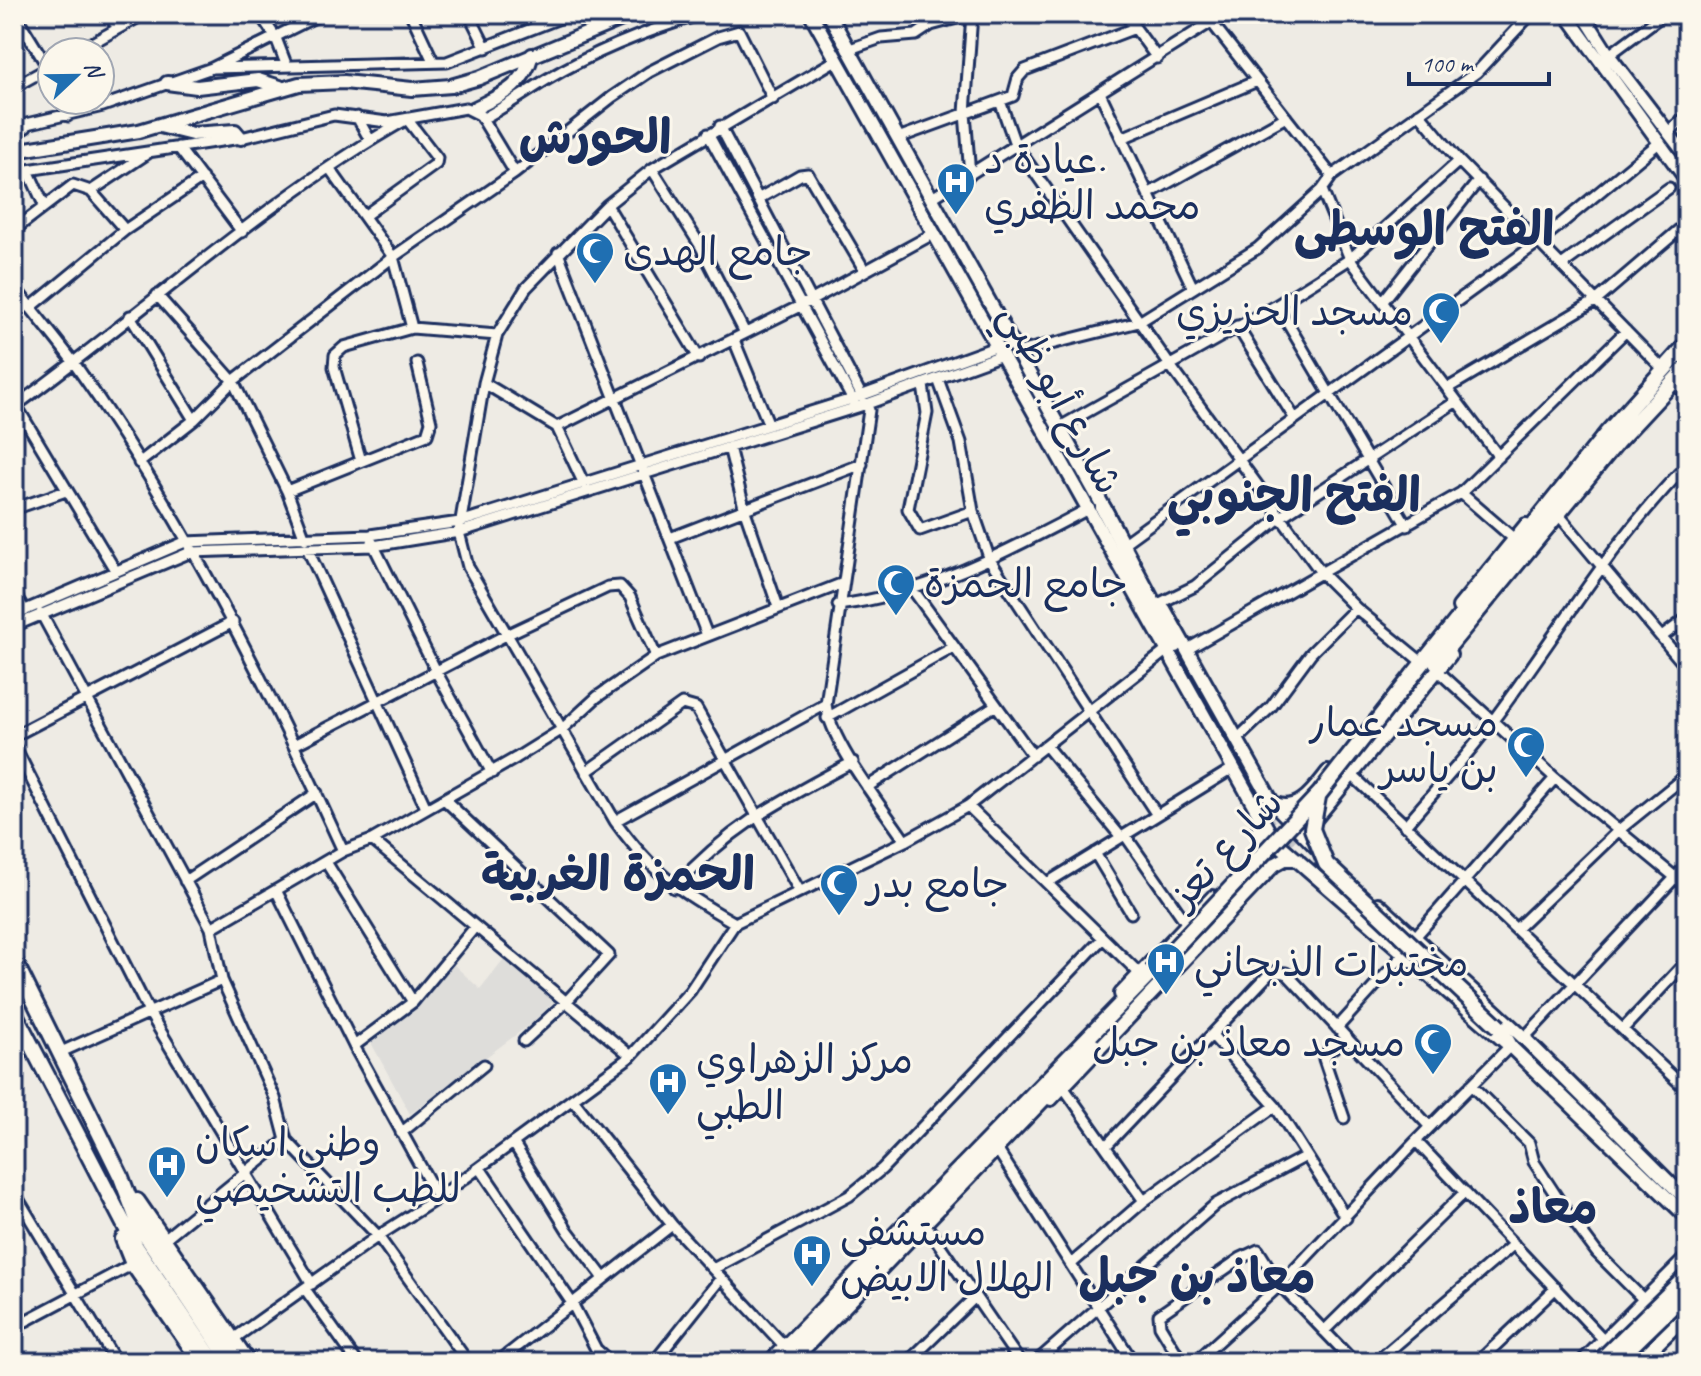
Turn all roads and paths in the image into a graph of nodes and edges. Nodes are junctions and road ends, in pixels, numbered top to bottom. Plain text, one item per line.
1 (15, 14) edge
2 (108, 14) edge
3 (144, 14) edge
4 (260, 14) edge
5 (321, 14) edge
6 (411, 14) edge
7 (469, 14) edge
8 (570, 14) edge
9 (634, 14) edge
10 (702, 14) edge
11 (811, 14) edge
12 (829, 14) edge
13 (1125, 14) edge
14 (1224, 14) edge
15 (1531, 14) edge
16 (1566, 14) edge
17 (1664, 14) edge
18 (1679, 14) edge
19 (1589, 16) edge
20 (1208, 18) edge
21 (1687, 24) edge
22 (118, 28) junction
23 (1135, 28) junction
24 (1579, 32) junction
25 (104, 36) edge
26 (276, 38) junction
27 (36, 46) edge
28 (486, 48) junction
29 (847, 50) junction
30 (532, 55) junction
31 (1609, 55) junction
32 (1157, 58) junction
33 (836, 60) junction
34 (433, 61) junction
35 (286, 64) junction
36 (212, 68) junction
37 (36, 76) edge
38 (1257, 81) junction
39 (167, 83) junction
40 (14, 87) edge
41 (280, 87) junction
42 (1100, 93) junction
43 (773, 99) junction
44 (116, 100) edge
45 (1000, 101) junction
46 (965, 113) junction
47 (1419, 113) junction
48 (477, 114) junction
49 (68, 116) edge
50 (1687, 116) edge
51 (357, 117) junction
52 (1286, 117) junction
53 (407, 119) junction
54 (160, 126) junction
55 (720, 126) junction
56 (18, 128) edge
57 (1668, 132) junction
58 (708, 134) junction
59 (241, 138) junction
60 (898, 138) junction
61 (1122, 138) junction
62 (370, 140) junction
63 (1660, 142) junction
64 (1015, 144) junction
65 (178, 147) junction
66 (14, 151) edge
67 (152, 151) junction
68 (1687, 157) edge
69 (1459, 161) junction
70 (330, 169) junction
71 (652, 169) junction
72 (28, 170) junction
73 (14, 172) edge
74 (515, 173) junction
75 (970, 175) junction
76 (1332, 176) junction
77 (202, 178) junction
78 (1479, 180) junction
79 (1687, 181) edge
80 (1669, 188) dead end
81 (1322, 190) junction
82 (91, 191) junction
83 (1148, 194) junction
84 (932, 198) junction
85 (758, 199) junction
86 (44, 205) junction
87 (607, 205) junction
88 (364, 216) junction
89 (1687, 223) edge
90 (14, 230) edge
91 (125, 230) junction
92 (242, 232) junction
93 (933, 234) junction
94 (1540, 241) junction
95 (558, 253) junction
96 (393, 257) junction
97 (1350, 259) junction
98 (1563, 264) junction
99 (865, 271) junction
100 (14, 286) edge
101 (1193, 288) junction
102 (157, 295) junction
103 (1384, 300) junction
104 (1597, 300) junction
105 (807, 303) junction
106 (1277, 305) junction
107 (30, 308) junction
108 (130, 316) junction
109 (1139, 322) junction
110 (1237, 326) junction
111 (412, 328) junction
112 (1626, 331) junction
113 (745, 333) junction
114 (497, 335) junction
115 (1410, 335) junction
116 (734, 340) junction
117 (1687, 344) edge
118 (1000, 351) junction
119 (1019, 352) junction
120 (699, 358) junction
121 (73, 362) junction
122 (417, 363) dead end
123 (1169, 364) junction
124 (1687, 367) edge
125 (1663, 369) junction
126 (938, 379) junction
127 (1675, 380) junction
128 (233, 381) junction
129 (484, 383) junction
130 (923, 385) junction
131 (1448, 388) junction
132 (1329, 395) junction
133 (1687, 398) edge
134 (617, 399) junction
135 (1457, 401) junction
136 (860, 402) junction
137 (15, 406) edge
138 (1295, 419) junction
139 (194, 420) junction
140 (769, 425) junction
141 (557, 427) junction
142 (1060, 427) junction
143 (729, 447) junction
144 (1499, 457) junction
145 (1239, 460) junction
146 (1366, 460) junction
147 (361, 461) junction
148 (139, 463) junction
149 (862, 464) junction
150 (1687, 465) edge
151 (644, 469) junction
152 (584, 484) junction
153 (66, 491) junction
154 (287, 491) junction
155 (1461, 493) junction
156 (1095, 508) junction
157 (14, 509) edge
158 (1553, 509) junction
159 (745, 511) junction
160 (973, 511) junction
161 (1282, 516) junction
162 (1407, 526) junction
163 (460, 527) junction
164 (370, 535) junction
165 (670, 538) junction
166 (1513, 538) junction
167 (1128, 540) junction
168 (185, 542) junction
169 (306, 544) junction
170 (373, 546) junction
171 (191, 552) junction
172 (990, 560) junction
173 (1601, 564) junction
174 (115, 570) junction
175 (1323, 575) junction
176 (1504, 580) junction
177 (841, 584) junction
178 (911, 587) junction
179 (14, 593) edge
180 (1160, 603) junction
181 (838, 605) junction
182 (778, 607) junction
183 (1356, 608) junction
184 (25, 611) junction
185 (41, 613) junction
186 (14, 615) edge
187 (1687, 618) edge
188 (233, 622) junction
189 (14, 626) edge
190 (506, 635) junction
191 (707, 635) junction
192 (1663, 636) junction
193 (954, 647) junction
194 (1176, 649) junction
195 (656, 656) junction
196 (1418, 659) junction
197 (1687, 668) edge
198 (1438, 671) junction
199 (437, 673) junction
200 (1417, 678) junction
201 (85, 699) junction
202 (379, 703) junction
203 (826, 704) junction
204 (996, 705) junction
205 (1089, 713) junction
206 (827, 718) junction
207 (1494, 720) junction
208 (561, 730) junction
209 (14, 736) edge
210 (1236, 740) junction
211 (296, 744) junction
212 (14, 745) edge
213 (1046, 746) junction
214 (1033, 756) junction
215 (853, 762) junction
216 (724, 763) junction
217 (1253, 770) junction
218 (586, 772) junction
219 (492, 773) junction
220 (1236, 774) junction
221 (1687, 775) edge
222 (1353, 776) junction
223 (1555, 778) junction
224 (867, 787) junction
225 (1320, 787) junction
226 (317, 793) junction
227 (1337, 795) junction
228 (444, 799) junction
229 (1272, 802) junction
230 (968, 806) junction
231 (426, 808) junction
232 (1321, 813) junction
233 (755, 815) junction
234 (1157, 815) junction
235 (1260, 819) junction
236 (615, 821) junction
237 (1405, 826) junction
238 (1619, 830) junction
239 (1302, 835) junction
240 (1123, 836) junction
241 (1273, 839) junction
242 (372, 840) junction
243 (905, 841) junction
244 (1259, 849) junction
245 (343, 851) junction
246 (1095, 853) junction
247 (1325, 856) junction
248 (1297, 859) junction
249 (326, 862) junction
250 (1687, 865) edge
251 (1676, 877) junction
252 (185, 881) junction
253 (1465, 881) junction
254 (1047, 883) junction
255 (1687, 887) edge
256 (674, 888) junction
257 (1221, 888) junction
258 (1361, 889) junction
259 (276, 890) junction
260 (799, 890) junction
261 (1237, 903) junction
262 (1350, 903) junction
263 (1131, 913) dead end
264 (735, 923) junction
265 (1187, 924) junction
266 (475, 927) junction
267 (211, 928) junction
268 (1517, 928) junction
269 (1415, 937) junction
270 (1103, 938) junction
271 (1405, 953) junction
272 (14, 960) edge
273 (1687, 961) edge
274 (1150, 975) junction
275 (222, 980) junction
276 (1576, 984) junction
277 (413, 1002) junction
278 (566, 1002) junction
279 (14, 1012) edge
280 (149, 1012) junction
281 (1337, 1028) junction
282 (1624, 1028) junction
283 (1212, 1035) junction
284 (1524, 1038) junction
285 (1348, 1039) junction
286 (524, 1041) dead end
287 (354, 1046) junction
288 (1510, 1046) junction
289 (61, 1052) junction
290 (631, 1056) junction
291 (484, 1065) dead end
292 (1687, 1072) edge
293 (1678, 1081) junction
294 (1471, 1085) junction
295 (1064, 1088) junction
296 (1687, 1090) edge
297 (574, 1101) junction
298 (1275, 1106) junction
299 (1024, 1113) junction
300 (1344, 1118) dead end
301 (1430, 1127) junction
302 (401, 1133) junction
303 (286, 1140) junction
304 (1416, 1141) junction
305 (514, 1144) junction
306 (994, 1144) junction
307 (1107, 1145) junction
308 (1306, 1156) junction
309 (480, 1168) junction
310 (245, 1175) junction
311 (121, 1177) junction
312 (102, 1187) junction
313 (1666, 1190) junction
314 (14, 1192) edge
315 (1465, 1192) junction
316 (1686, 1197) edge
317 (438, 1198) junction
318 (1144, 1201) junction
319 (1687, 1217) edge
320 (1346, 1218) junction
321 (924, 1222) junction
322 (672, 1225) junction
323 (378, 1236) junction
324 (163, 1240) junction
325 (1514, 1244) junction
326 (1687, 1260) edge
327 (133, 1264) junction
328 (1071, 1264) junction
329 (713, 1269) junction
330 (1687, 1276) edge
331 (603, 1277) junction
332 (721, 1278) junction
333 (1280, 1285) junction
334 (308, 1286) junction
335 (1660, 1287) junction
336 (1556, 1288) junction
337 (1687, 1292) edge
338 (78, 1295) junction
339 (974, 1298) junction
340 (1645, 1301) junction
341 (572, 1303) junction
342 (1099, 1309) junction
343 (1685, 1318) edge
344 (14, 1327) edge
345 (1324, 1331) junction
346 (232, 1340) junction
347 (1605, 1341) junction
348 (790, 1356) edge
349 (116, 1362) edge
350 (203, 1362) edge
351 (231, 1362) edge
352 (248, 1362) edge
353 (357, 1362) edge
354 (468, 1362) edge
355 (498, 1362) edge
356 (610, 1362) edge
357 (654, 1362) edge
358 (771, 1362) edge
359 (908, 1362) edge
360 (1020, 1362) edge
361 (1036, 1362) edge
362 (1133, 1362) edge
363 (1182, 1362) edge
364 (1195, 1362) edge
365 (1354, 1362) edge
366 (1376, 1362) edge
367 (1478, 1362) edge
368 (1584, 1362) edge
369 (1599, 1362) edge
370 (1615, 1362) edge
371 (1637, 1362) edge

1 - 27 street
2 - 22 street
3 - 22 street
4 - 26 street
5 - 26 street
6 - 34 street
7 - 28 street
8 - 28 street
9 - 30 main road
10 - 48 street
11 - 33 main road, شارع أبو ظبي
12 - 29 main road, شارع أبو ظبي
13 - 23 street
14 - 20 street
15 - 47 street
16 - 24 street
17 - 31 street
18 - 21 street
19 - 24 street
19 - 31 street
20 - 32 street
20 - 38 street
22 - 25 street
23 - 32 street
23 - 45 street
24 - 63 street
26 - 35 street
26 - 36 street
28 - 34 street
29 - 33 main road
29 - 46 street
29 - 60 main road, شارع أبو ظبي
30 - 41 main road
30 - 48 main road
31 - 57 street
32 - 42 street
33 - 43 street
33 - 93 main road, شارع أبو ظبي
34 - 35 street
35 - 36 street
36 - 39 street
37 - 40 street
38 - 52 street
38 - 61 street
39 - 41 main road
39 - 44 street
41 - 54 main road
42 - 61 street
42 - 64 street
43 - 55 street
43 - 74 street
45 - 46 street
45 - 64 street
46 - 60 street
46 - 75 street
47 - 69 street
47 - 76 street
48 - 53 street
48 - 74 street
49 - 56 street
50 - 57 street
51 - 53 street
51 - 59 street
51 - 62 street
52 - 76 street
52 - 83 street
53 - 62 street
53 - 88 street
54 - 59 main road
54 - 66 main road
55 - 58 street
55 - 85 street
57 - 68 street
58 - 71 street
58 - 105 street
59 - 65 street
60 - 84 main road, شارع أبو ظبي
61 - 83 street
62 - 70 street
63 - 79 street
63 - 94 street
64 - 75 street
64 - 109 street
65 - 67 street
65 - 77 street
67 - 72 street
67 - 82 street
69 - 78 street
69 - 97 street
70 - 88 street
70 - 92 street
71 - 87 street
71 - 113 street
72 - 73 street
72 - 86 street
74 - 96 street
75 - 84 street
76 - 81 street
77 - 91 street
77 - 92 street
78 - 94 street
78 - 103 street
80 - 98 street
81 - 97 street
81 - 101 street
82 - 86 street
82 - 91 street
83 - 101 street
84 - 119 main road, شارع أبو ظبي
85 - 99 street
85 - 105 street
86 - 90 street
87 - 95 street
87 - 120 street
88 - 96 street
89 - 104 street
91 - 107 street
92 - 102 street
93 - 99 street
93 - 118 main road, شارع أبو ظبي
94 - 98 street
94 - 115 street
95 - 114 street
95 - 134 street
96 - 111 street
96 - 128 street
97 - 103 street
97 - 106 street
98 - 104 street
99 - 105 street
100 - 107 street
101 - 109 street
102 - 108 street
102 - 128 street
103 - 115 street
104 - 112 street
104 - 131 street
105 - 113 street
105 - 136 street
106 - 110 street
106 - 132 street
107 - 121 street
108 - 121 street
108 - 139 street
109 - 119 street
109 - 123 street
110 - 123 street
110 - 138 street
111 - 114 street
111 - 147 street
112 - 125 street
112 - 144 street
113 - 116 street
114 - 129 street
115 - 131 street
115 - 132 street
116 - 120 street
116 - 140 street
117 - 125 main road, شارع تعز
118 - 126 street
118 - 136 street
118 - 156 main road, شارع أبو ظبي
119 - 142 main road, شارع أبو ظبي
120 - 134 street
121 - 137 street
121 - 148 street
122 - 147 street
123 - 142 street
123 - 145 street
124 - 127 main road, شارع تعز
125 - 158 main road, شارع تعز
126 - 130 street
126 - 160 street
127 - 133 street
127 - 158 main road, شارع تعز
128 - 139 street
128 - 154 street
129 - 141 street
129 - 163 street
130 - 136 street
130 - 160 street
131 - 135 street
132 - 138 street
132 - 146 street
134 - 141 street
134 - 151 street
135 - 144 street
135 - 146 street
136 - 140 street
136 - 143 street
136 - 149 street
137 - 153 street
138 - 145 street
139 - 148 street
140 - 151 street
141 - 152 street
142 - 156 main road, شارع أبو ظبي
143 - 151 street
143 - 159 street
144 - 155 street
145 - 161 street
145 - 167 street
146 - 161 street
146 - 162 street
147 - 154 street
148 - 168 street
149 - 159 street
149 - 177 street
150 - 173 street
151 - 152 street
151 - 163 street
151 - 165 street
152 - 163 street
153 - 157 street
153 - 174 street
154 - 169 street
155 - 162 street
155 - 166 street
156 - 167 main road, شارع أبو ظبي
156 - 172 street
156 - 194 main road
158 - 166 main road
158 - 173 street
158 - 176 main road, شارع تعز
158 - 200 main road, شارع تعز
159 - 165 street
159 - 182 street
160 - 172 street
161 - 175 street
161 - 180 street
162 - 175 street
163 - 164 street
163 - 170 street
163 - 190 street
164 - 169 street
164 - 170 street
165 - 191 street
166 - 196 main road
167 - 180 main road, شارع أبو ظبي
168 - 169 street
168 - 171 street
168 - 174 street
169 - 170 street
169 - 171 street
169 - 202 street
170 - 199 street
171 - 185 street
171 - 188 street
172 - 178 street
172 - 205 street
173 - 192 street
173 - 207 street
174 - 184 street
175 - 183 street
175 - 194 street
176 - 198 main road
176 - 200 main road, شارع تعز
177 - 181 street
177 - 182 street
178 - 181 street
178 - 193 street
179 - 184 street
180 - 194 main road, شارع أبو ظبي
181 - 203 street
182 - 191 street
183 - 196 street
183 - 210 street
184 - 186 street
185 - 189 street
185 - 201 street
187 - 192 street
188 - 201 street
188 - 211 street
190 - 195 street
190 - 199 street
190 - 208 street
191 - 195 street
192 - 197 street
193 - 204 street
193 - 206 street
194 - 205 street
194 - 210 main road, شارع أبو ظبي
194 - 220 main road, شارع أبو ظبي
195 - 208 street
196 - 225 main road
198 - 207 street
198 - 222 main road
199 - 202 street
199 - 219 street
200 - 225 main road, شارع تعز, bridge
201 - 209 street
201 - 252 street
202 - 211 street
202 - 231 street
203 - 206 street
203 - 216 street
204 - 214 street
204 - 224 street
205 - 213 street
205 - 234 street
206 - 215 street
207 - 223 street
207 - 237 street
208 - 218 street
208 - 219 street
210 - 217 main road, شارع أبو ظبي
211 - 226 street
212 - 280 street
213 - 214 street
213 - 240 street
214 - 230 street
215 - 224 street
215 - 233 street
216 - 218 street
216 - 233 street
216 - 236 street
217 - 220 main road
217 - 229 main road, شارع أبو ظبي
218 - 236 street
219 - 228 street
220 - 234 street
220 - 235 main road, شارع أبو ظبي
221 - 238 street
222 - 227 main road
222 - 237 street
223 - 238 street
223 - 253 street
224 - 243 street
225 - 227 main road
225 - 229 main road
225 - 274 main road, شارع تعز, bridge
225 - 288 main road, bridge
226 - 245 street
226 - 252 street
227 - 232 main road
228 - 231 street
228 - 278 street
229 - 239 main road, شارع أبو ظبي
230 - 243 street
230 - 254 street
231 - 242 street
232 - 239 main road
232 - 247 main road
233 - 256 street
233 - 260 street
234 - 240 street
235 - 239 main road
235 - 241 main road, شارع أبو ظبي
235 - 244 main road
236 - 256 street
237 - 253 street
238 - 251 street
238 - 268 street
239 - 241 main road
239 - 247 main road, شارع أبو ظبي
240 - 246 street
240 - 265 street
241 - 244 main road
241 - 248 main road, شارع أبو ظبي
242 - 245 street
242 - 266 street
243 - 260 street
244 - 257 main road
245 - 249 street
246 - 254 street
246 - 263 street
247 - 258 main road, شارع أبو ظبي
248 - 261 main road
248 - 262 main road, شارع أبو ظبي
249 - 259 street
249 - 277 street
250 - 251 street
251 - 255 street
251 - 276 street
252 - 267 street
253 - 268 street
253 - 269 street
254 - 270 street
256 - 264 street
257 - 261 main road
257 - 265 main road
258 - 262 main road
258 - 269 main road, شارع أبو ظبي
259 - 267 street
259 - 287 street
260 - 264 street
261 - 295 main road
262 - 271 main road, شارع أبو ظبي
264 - 290 street
265 - 274 main road
266 - 277 street
266 - 278 street
267 - 275 street
268 - 276 street
269 - 284 main road
270 - 274 street
270 - 329 street
271 - 281 street
271 - 288 main road, شارع أبو ظبي
272 - 289 main road
273 - 282 street
274 - 299 main road, شارع تعز
275 - 280 street
275 - 303 street
276 - 282 street
276 - 284 street
277 - 287 street
278 - 286 street
278 - 290 street
279 - 312 main road
280 - 289 street
280 - 310 street
281 - 283 street
281 - 285 street
282 - 293 street
283 - 298 street
283 - 307 street
284 - 313 main road
285 - 300 street
285 - 301 street
287 - 302 street
288 - 294 street
288 - 313 main road, شارع أبو ظبي
289 - 311 main road
290 - 297 street
291 - 302 street
292 - 293 street
293 - 296 street
294 - 301 street
294 - 340 street
295 - 299 main road
295 - 307 street
297 - 305 street
297 - 322 street
298 - 308 street
298 - 318 street
299 - 306 main road, شارع تعز
301 - 304 street
302 - 317 street
303 - 310 street
303 - 323 street
304 - 315 street
304 - 320 street
305 - 309 street
305 - 331 street
306 - 321 main road, شارع تعز
306 - 328 street
306 - 348 main road, شارع تعز
307 - 318 street
308 - 320 street
308 - 342 street
309 - 317 street
309 - 341 street
310 - 324 street
310 - 334 street
311 - 324 main road
311 - 351 main road
312 - 327 main road
312 - 350 main road
313 - 316 main road
313 - 319 main road
314 - 338 street
315 - 325 street
315 - 345 street
317 - 323 street
318 - 328 street
320 - 333 street
321 - 339 street
321 - 348 main road, شارع تعز
322 - 329 street
322 - 331 street
323 - 334 street
323 - 354 street
324 - 346 main road
325 - 336 street
325 - 366 street
326 - 335 main road
327 - 338 street
327 - 350 main road
328 - 342 street
329 - 332 street
330 - 369 main road, bridge
331 - 341 street
332 - 348 street
332 - 357 street
333 - 345 street
333 - 363 street
333 - 364 street
334 - 346 street
334 - 353 street
335 - 340 main road
335 - 343 main road
336 - 347 street
336 - 367 street
337 - 370 main road, bridge
338 - 344 street
338 - 349 street
339 - 359 street
339 - 360 street
340 - 347 main road
341 - 355 street
341 - 356 street
342 - 361 street
342 - 362 street
343 - 371 main road
345 - 365 street
346 - 352 main road
347 - 368 main road
348 - 358 main road, شارع تعز

